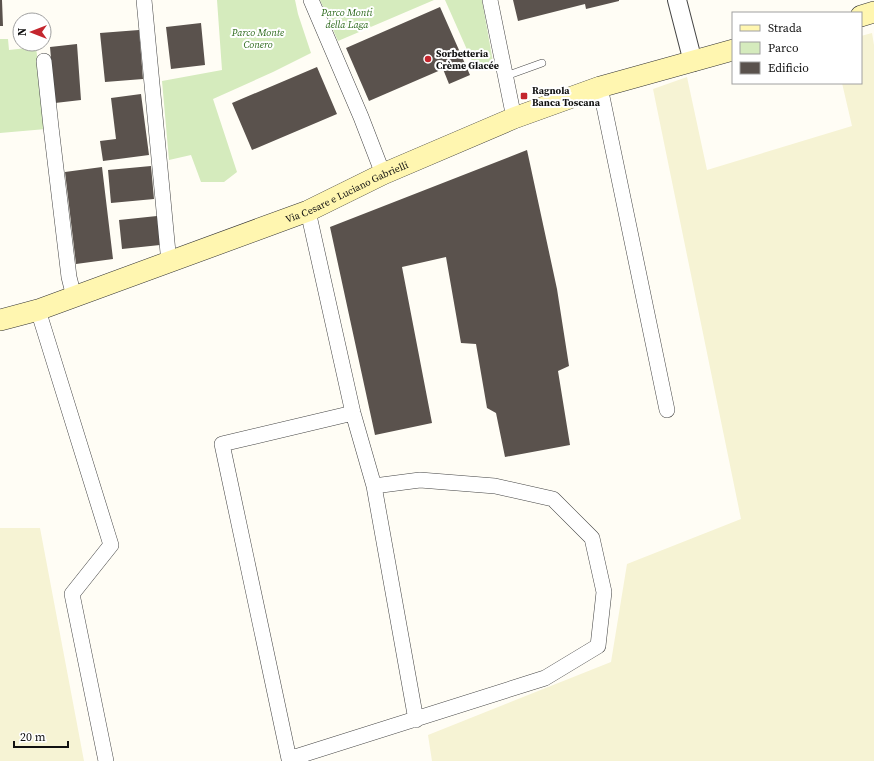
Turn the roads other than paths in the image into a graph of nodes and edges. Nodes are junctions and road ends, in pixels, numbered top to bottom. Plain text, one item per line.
1 (144, 0) edge
2 (311, 0) edge
3 (490, 0) edge
4 (677, 0) edge
5 (874, 12) edge
6 (862, 16) edge
7 (732, 50) edge
8 (44, 61) dead end
9 (693, 62) junction
10 (542, 63) dead end
11 (506, 76) junction
12 (600, 87) junction
13 (514, 118) junction
14 (383, 174) junction
15 (308, 211) junction
16 (169, 263) junction
17 (74, 297) junction
18 (38, 310) junction
19 (0, 320) edge
20 (667, 410) dead end
21 (353, 413) junction
22 (374, 486) junction
23 (416, 720) junction
24 (106, 761) edge

1 - 16 street
2 - 14 street
3 - 11 street
4 - 9 street
5 - 6 main road
7 - 9 main road, Via Cesare e Luciano Gabrielli
8 - 17 street
9 - 12 main road, Via Cesare e Luciano Gabrielli
10 - 11 lane
11 - 13 street
12 - 13 main road, Via Cesare e Luciano Gabrielli
12 - 20 street
13 - 14 main road, Via Cesare e Luciano Gabrielli
14 - 15 main road, Via Cesare e Luciano Gabrielli
15 - 16 main road, Via Cesare e Luciano Gabrielli
15 - 21 street
16 - 17 main road, Via Cesare e Luciano Gabrielli
17 - 18 main road, Via Cesare e Luciano Gabrielli
18 - 19 main road, Via Cesare e Luciano Gabrielli
18 - 24 street
21 - 22 street
21 - 23 street
22 - 23 street
22 - 23 street

